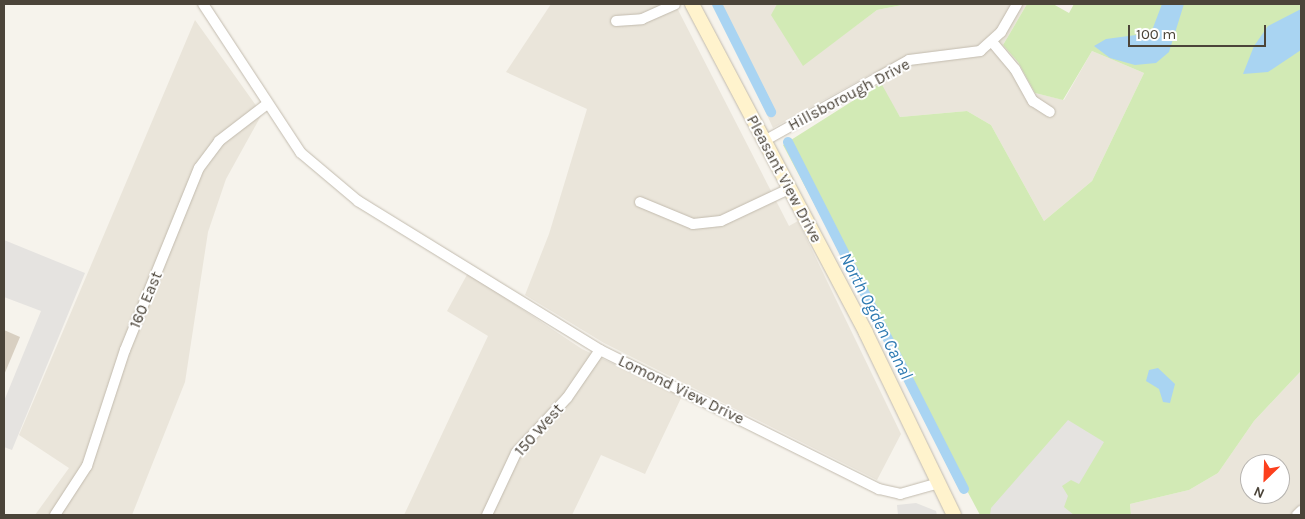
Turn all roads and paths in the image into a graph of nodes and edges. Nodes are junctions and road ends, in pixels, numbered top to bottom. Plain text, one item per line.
1 (203, 4) edge
2 (675, 4) edge
3 (692, 4) edge
4 (1017, 4) edge
5 (616, 21) dead end
6 (993, 43) junction
7 (266, 105) junction
8 (1050, 112) dead end
9 (764, 141) junction
10 (789, 189) junction
11 (640, 202) dead end
12 (600, 350) junction
13 (939, 483) junction
14 (1301, 511) edge
15 (55, 515) edge
16 (487, 515) edge
17 (954, 515) edge
18 (1297, 515) edge

1 - 7 street, Lomond View Drive
2 - 5 street
3 - 9 street, Pleasant View Drive
4 - 6 street
6 - 8 street
6 - 9 street, Hillsborough Drive
7 - 12 street, Lomond View Drive
7 - 15 street, 160 East
9 - 10 street, Pleasant View Drive
10 - 11 street
10 - 13 street, Pleasant View Drive
12 - 13 street, Lomond View Drive
12 - 16 street, 150 West
13 - 17 street, Pleasant View Drive
14 - 18 street

